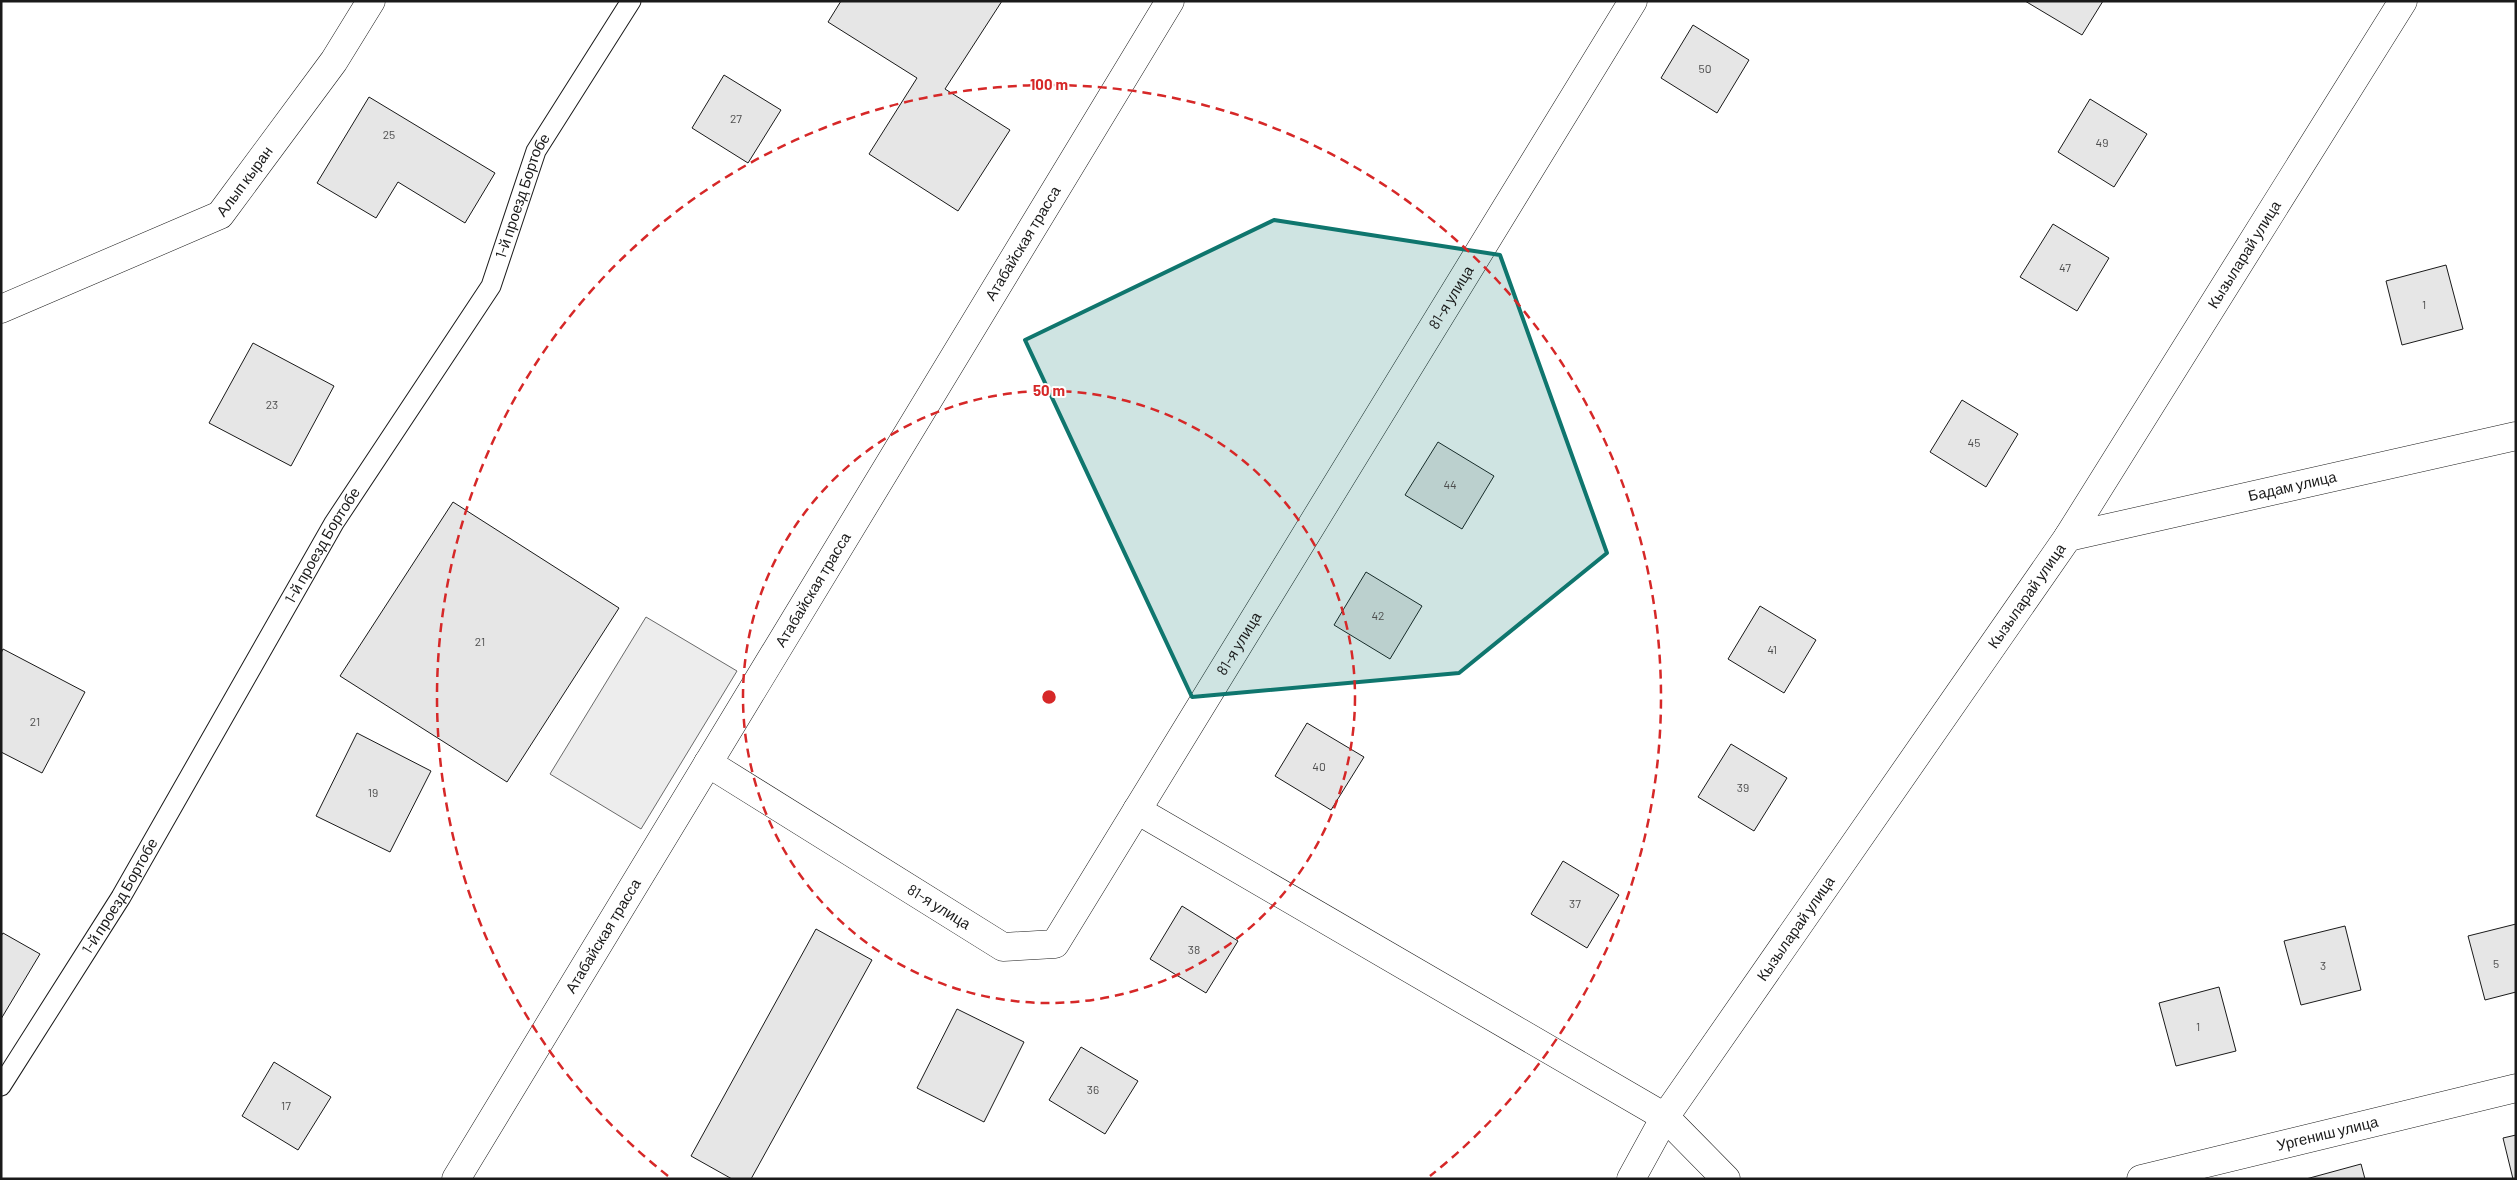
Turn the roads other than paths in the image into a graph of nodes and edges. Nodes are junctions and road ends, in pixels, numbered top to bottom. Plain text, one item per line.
1 (371, 1) edge
2 (631, 1) edge
3 (1170, 1) edge
4 (1633, 1) edge
5 (2403, 1) edge
6 (1, 309) edge
7 (2516, 436) edge
8 (2068, 537) junction
9 (708, 763) junction
10 (1137, 810) junction
11 (1, 1086) edge
12 (2516, 1088) edge
13 (1665, 1117) junction
14 (456, 1179) edge
15 (1631, 1179) edge
16 (1726, 1179) edge
17 (2141, 1179) edge

1 - 6 street, Алып кыран
2 - 11 lane, 1-й проезд Бортобе
3 - 9 street, Атабайская трасса
4 - 10 street, 81-я улица
5 - 8 street, Кызыларай улица
7 - 8 street, Бадам улица
8 - 13 street, Кызыларай улица
9 - 10 street, 81-я улица
9 - 14 street, Атабайская трасса
10 - 13 street
12 - 17 street, Ургениш улица
13 - 15 street, Кызыларай улица
13 - 16 street

